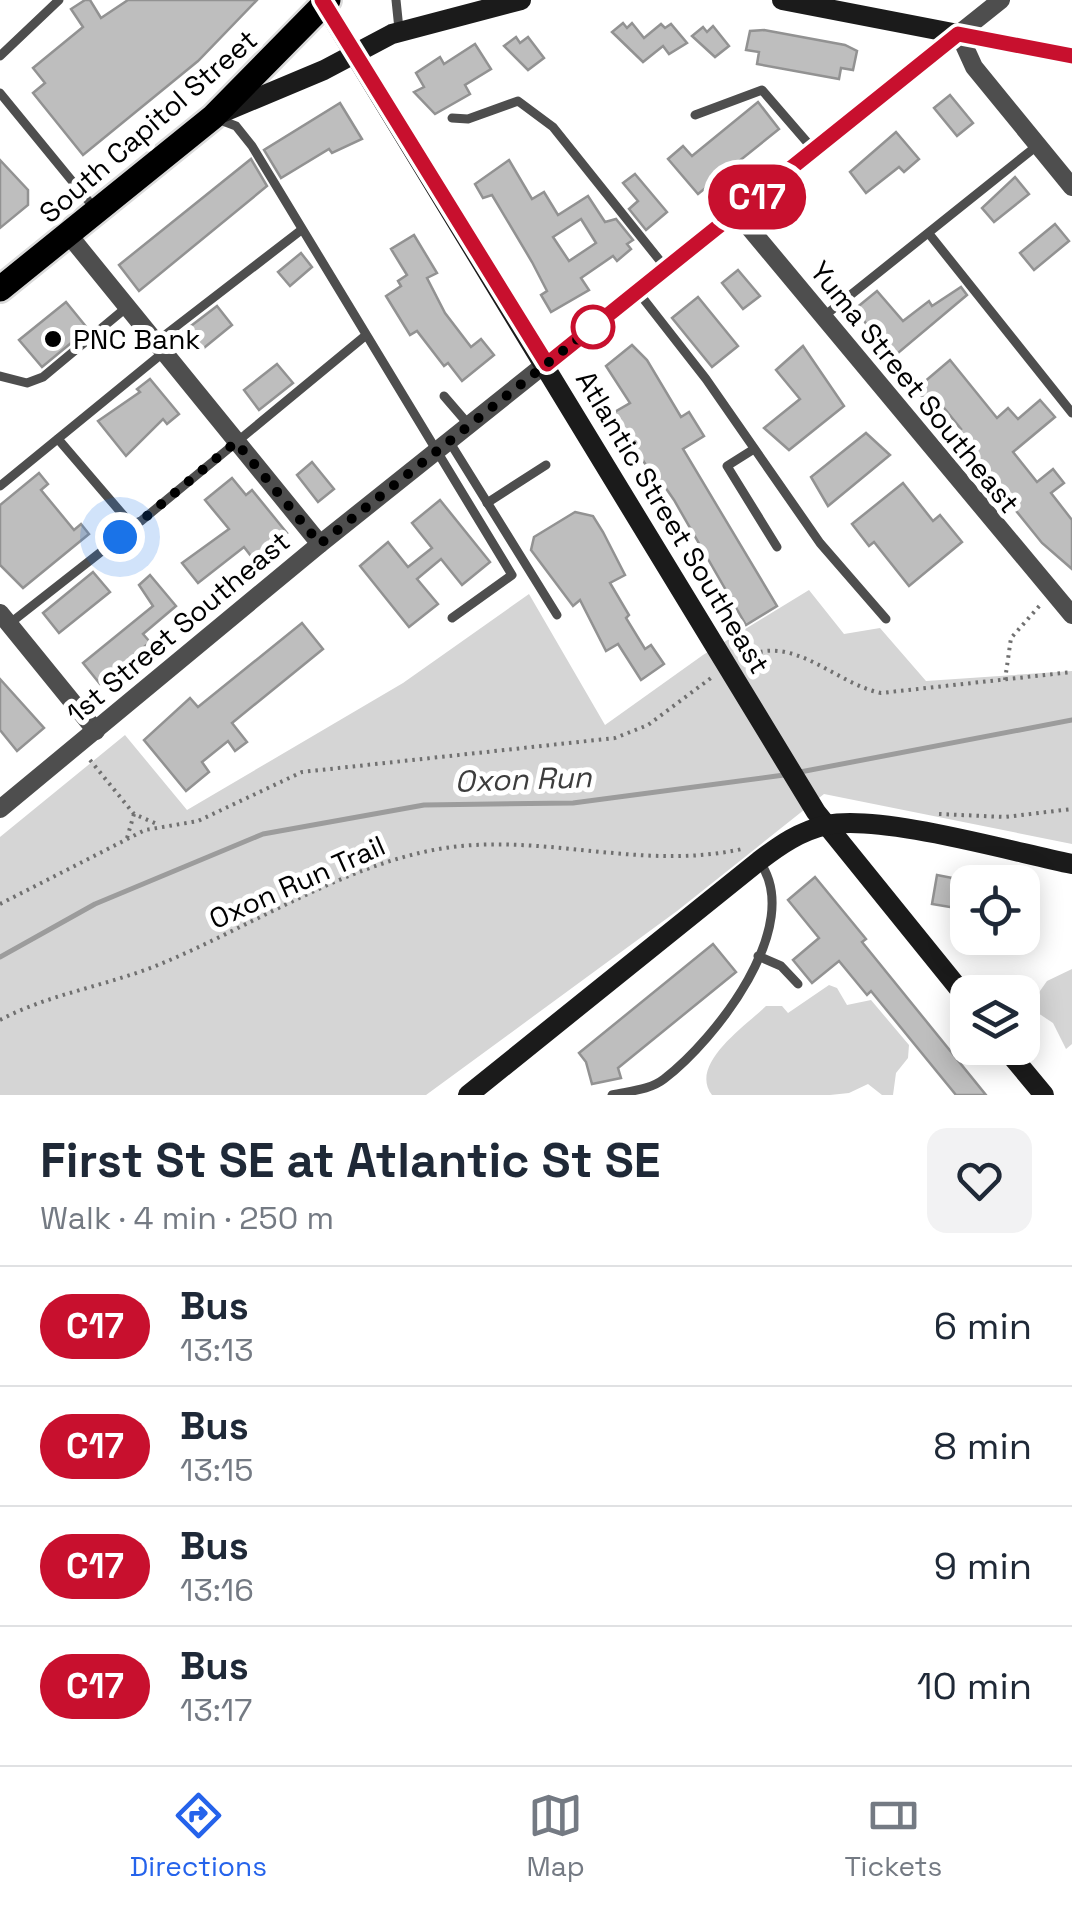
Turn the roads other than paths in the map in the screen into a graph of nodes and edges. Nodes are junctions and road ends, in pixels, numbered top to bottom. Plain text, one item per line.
1 (59, 0) edge
2 (396, 0) edge
3 (521, 0) edge
4 (782, 0) edge
5 (1000, 0) edge
6 (325, 1) edge
7 (400, 32) junction
8 (958, 34) junction
9 (355, 54) junction
10 (0, 56) edge
11 (1072, 56) edge
12 (0, 94) edge
13 (695, 115) dead end
14 (213, 117) junction
15 (452, 118) dead end
16 (1038, 145) junction
17 (815, 151) junction
18 (1072, 187) edge
19 (96, 211) junction
20 (737, 213) junction
21 (300, 231) junction
22 (68, 234) junction
23 (930, 235) junction
24 (667, 269) junction
25 (0, 289) edge
26 (638, 292) junction
27 (127, 307) junction
28 (823, 318) junction
29 (365, 336) junction
30 (160, 347) junction
31 (547, 364) junction
32 (0, 376) edge
33 (444, 396) dead end
34 (1072, 412) edge
35 (470, 425) junction
36 (58, 438) junction
37 (236, 442) junction
38 (443, 446) junction
39 (754, 449) junction
40 (546, 465) dead end
41 (0, 486) edge
42 (487, 503) junction
43 (126, 527) junction
44 (320, 544) junction
45 (778, 548) dead end
46 (557, 615) dead end
47 (1072, 615) edge
48 (4, 618) edge
49 (452, 618) dead end
50 (886, 619) dead end
51 (96, 731) junction
52 (0, 809) edge
53 (826, 825) junction
54 (750, 855) junction
55 (1072, 864) edge
56 (758, 956) junction
57 (950, 978) edge
58 (798, 984) dead end
59 (1018, 1065) edge
60 (1039, 1094) edge
61 (468, 1095) edge
62 (612, 1095) edge

1 - 10 lane
2 - 7 lane
3 - 7 street
4 - 8 street
5 - 8 street, 1st Street Southeast
6 - 9 street, Atlantic Street Southeast
6 - 14 main road, South Capitol Street
7 - 9 street
8 - 11 street
8 - 16 street
8 - 17 street, 1st Street Southeast
9 - 14 street
9 - 31 street, Atlantic Street Southeast
12 - 19 lane
13 - 17 lane
14 - 19 main road, South Capitol Street
14 - 21 lane
15 - 24 lane
16 - 18 street
16 - 23 lane
17 - 20 street, 1st Street Southeast
19 - 22 main road, South Capitol Street
20 - 24 street, 1st Street Southeast
20 - 28 street, Yuma Street Southeast
21 - 29 lane
21 - 30 lane
22 - 25 main road, South Capitol Street
22 - 27 street
23 - 28 lane
23 - 34 lane
24 - 26 street, 1st Street Southeast
26 - 31 street, 1st Street Southeast
26 - 39 lane
27 - 30 street
27 - 32 lane
28 - 47 street, Yuma Street Southeast
29 - 37 lane
29 - 38 lane
30 - 36 lane
30 - 37 street
31 - 35 street, 1st Street Southeast
31 - 53 street, Atlantic Street Southeast
33 - 35 lane
35 - 38 street, 1st Street Southeast
36 - 41 lane
36 - 43 lane
37 - 43 lane
37 - 44 street
38 - 42 lane
38 - 44 street, 1st Street Southeast
38 - 49 lane
39 - 45 lane
39 - 50 lane
40 - 42 lane
42 - 46 lane
43 - 48 lane
44 - 51 street, 1st Street Southeast
48 - 51 street
51 - 52 street, 1st Street Southeast
53 - 54 street
53 - 55 street
53 - 57 street, Atlantic Street Southeast
54 - 56 lane
54 - 61 street
56 - 58 lane
56 - 62 lane
59 - 60 street

